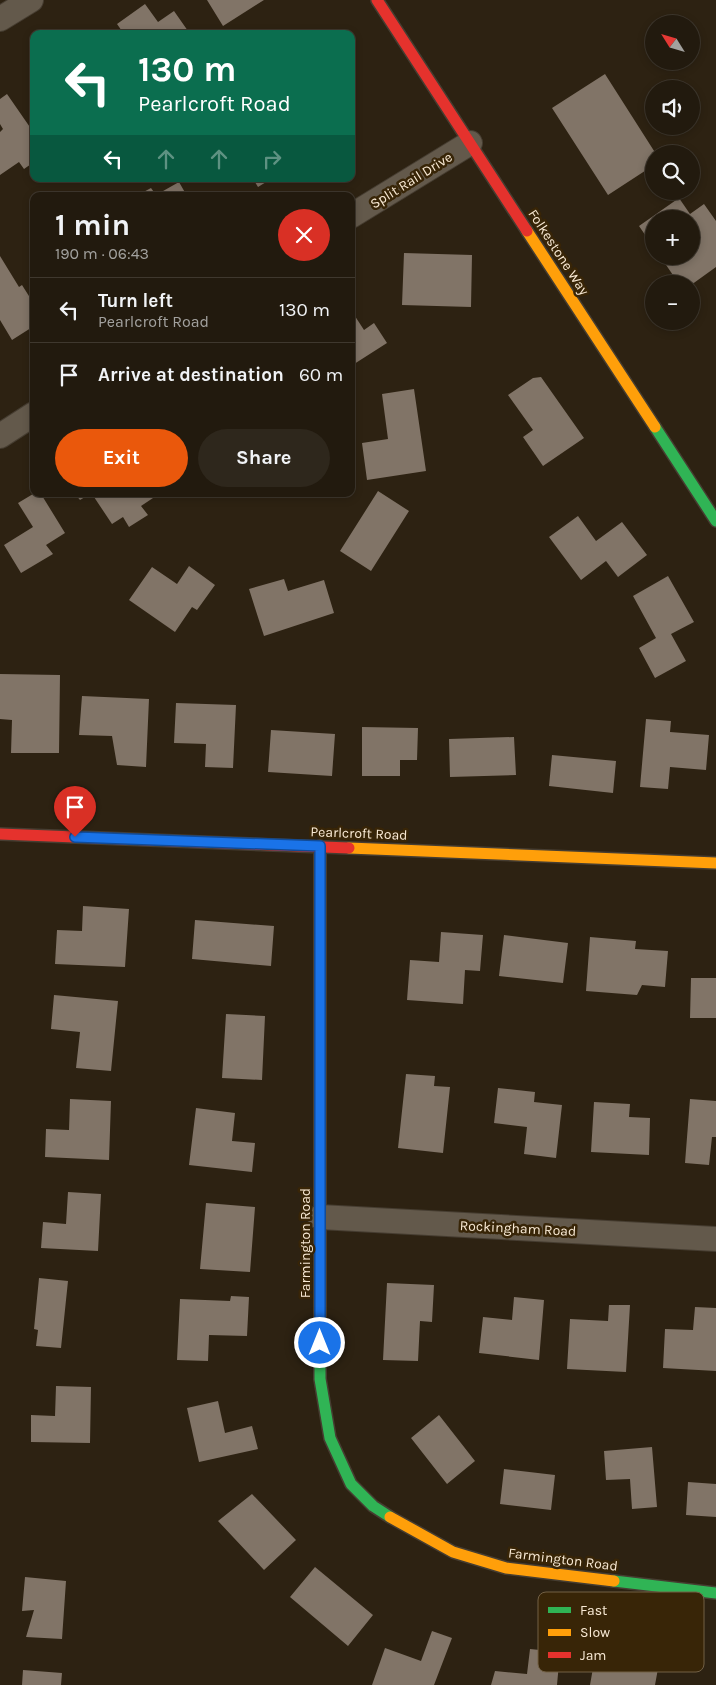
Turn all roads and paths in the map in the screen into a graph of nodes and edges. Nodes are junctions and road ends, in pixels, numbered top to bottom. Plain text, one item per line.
1 (31, 0) edge
2 (377, 0) edge
3 (0, 19) edge
4 (470, 143) junction
5 (355, 214) edge
6 (30, 417) edge
7 (0, 436) edge
8 (716, 520) edge
9 (0, 834) edge
10 (320, 846) junction
11 (716, 863) edge
12 (320, 1217) junction
13 (716, 1239) edge
14 (716, 1593) edge

1 - 3 street
2 - 4 street, Folkestone Way
4 - 5 street, Split Rail Drive
4 - 8 street, Folkestone Way
6 - 7 street
9 - 10 street, Pearlcroft Road
10 - 11 street, Pearlcroft Road
10 - 12 street, Farmington Road
12 - 13 street, Rockingham Road
12 - 14 street, Farmington Road

